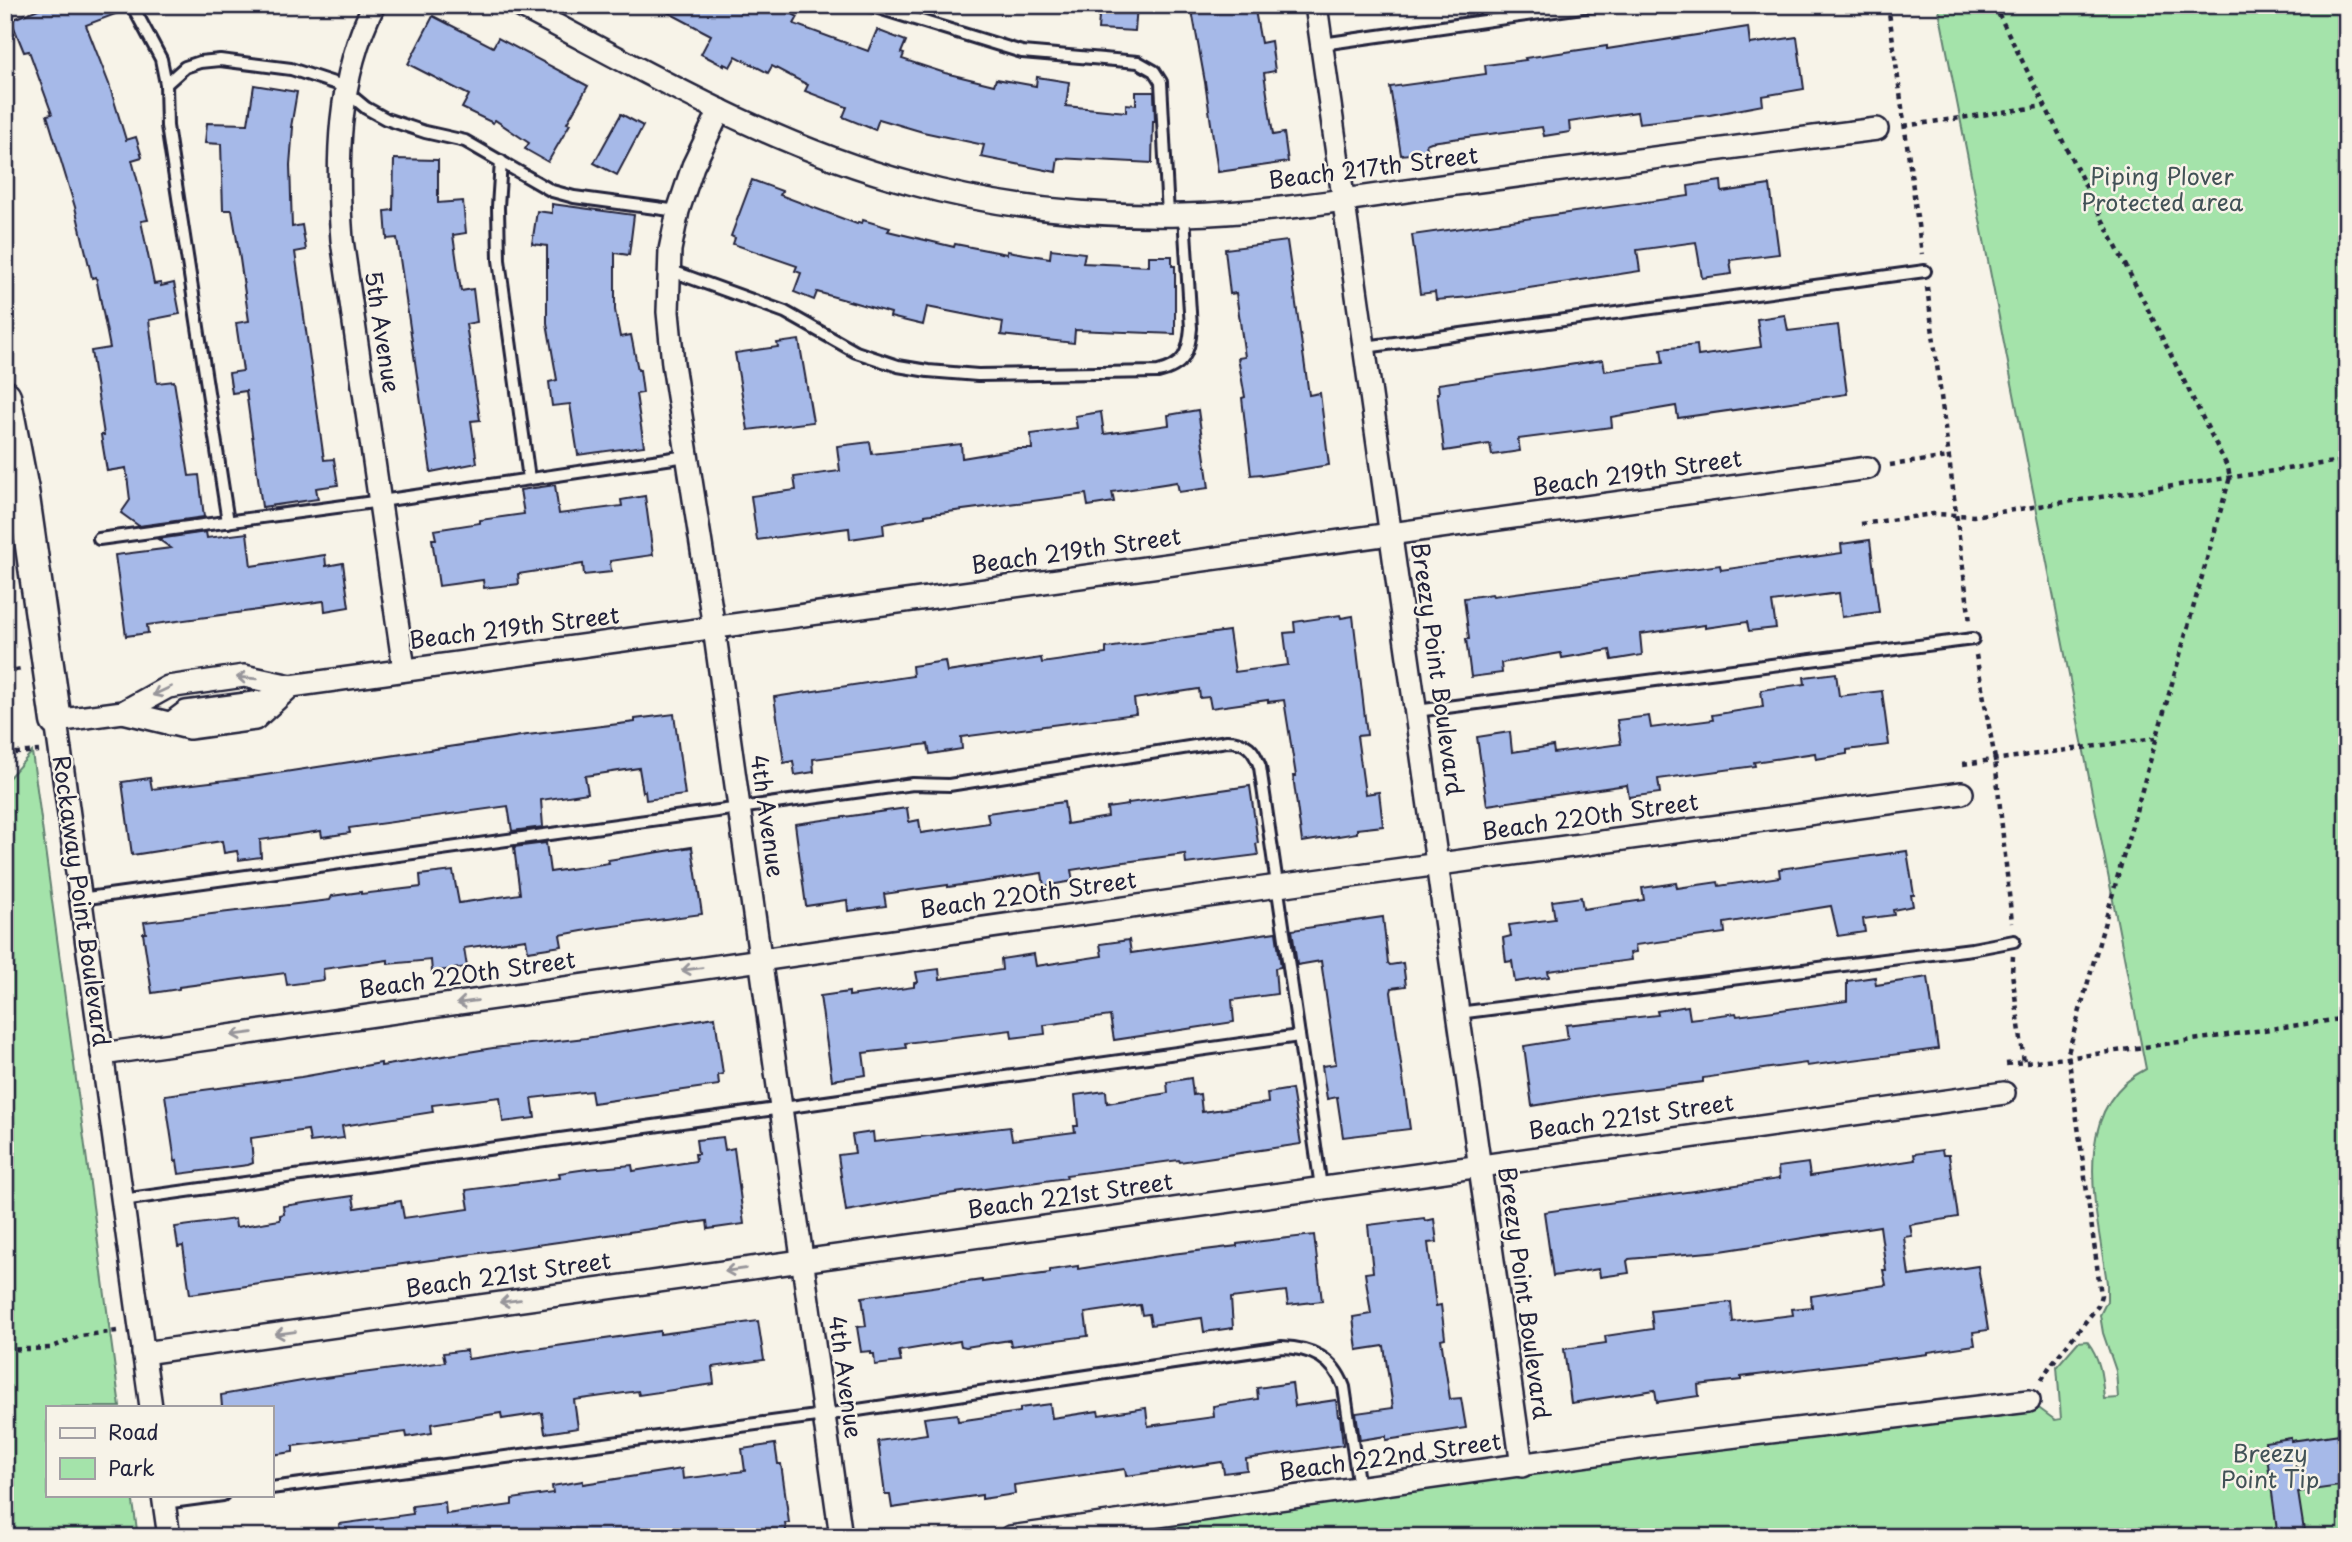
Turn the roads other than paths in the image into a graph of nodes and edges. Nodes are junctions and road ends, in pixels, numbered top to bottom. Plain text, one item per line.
1 (132, 5) edge
2 (374, 5) edge
3 (518, 5) edge
4 (869, 5) edge
5 (1316, 5) edge
6 (1597, 5) edge
7 (1322, 44) junction
8 (166, 84) junction
9 (346, 92) junction
10 (720, 110) junction
11 (1877, 129) road end
12 (500, 161) junction
13 (1344, 199) junction
14 (678, 211) junction
15 (1176, 215) junction
16 (668, 270) junction
17 (1925, 271) road end
18 (1365, 347) junction
19 (5, 396) edge
20 (687, 456) junction
21 (1868, 468) road end
22 (529, 479) junction
23 (381, 501) junction
24 (228, 522) junction
25 (1391, 534) junction
26 (99, 539) dead end
27 (714, 628) junction
28 (1973, 639) road end
29 (404, 669) junction
30 (283, 693) junction
31 (1416, 711) junction
32 (123, 712) junction
33 (58, 735) junction
34 (1962, 793) dead end
35 (740, 808) junction
36 (1438, 864) junction
37 (1278, 886) junction
38 (80, 899) junction
39 (2014, 941) road end
40 (760, 959) junction
41 (1458, 1013) junction
42 (1299, 1036) junction
43 (102, 1054) junction
44 (2004, 1093) dead end
45 (782, 1107) junction
46 (1480, 1165) junction
47 (1321, 1187) junction
48 (122, 1200) junction
49 (803, 1260) junction
50 (142, 1353) junction
51 (2029, 1401) dead end
52 (151, 1406) edge
53 (824, 1415) junction
54 (1522, 1465) junction
55 (273, 1488) edge
56 (1359, 1488) junction
57 (208, 1496) edge
58 (164, 1499) edge
59 (169, 1537) edge
60 (841, 1537) edge
61 (1010, 1537) edge

1 - 8 lane
2 - 9 street, 5th Avenue
3 - 10 street, Beach 217th Street
4 - 15 lane
5 - 7 street, Breezy Point Boulevard
6 - 7 lane
7 - 13 street, Breezy Point Boulevard
8 - 9 lane
8 - 24 lane
9 - 12 lane
9 - 23 street, 5th Avenue
10 - 14 street, 4th Avenue
10 - 15 street, Beach 217th Street
11 - 13 street, Beach 217th Street
12 - 14 lane
12 - 22 lane
13 - 15 street, Beach 217th Street
13 - 18 street, Breezy Point Boulevard
14 - 16 street, 4th Avenue
15 - 16 lane
16 - 20 street, 4th Avenue
17 - 18 lane
18 - 25 street, Breezy Point Boulevard
19 - 33 street, Rockaway Point Boulevard
20 - 22 lane
20 - 27 street, 4th Avenue
21 - 25 street, Beach 219th Street
22 - 23 lane
23 - 24 lane
23 - 29 street, 5th Avenue
24 - 26 lane
25 - 27 street, Beach 219th Street
25 - 31 street, Breezy Point Boulevard
27 - 29 street, Beach 219th Street
27 - 35 street, 4th Avenue
28 - 31 lane
29 - 30 street, Beach 219th Street
30 -> 32 street, Beach 219th Street
30 - 32 street, Beach 219th Street
31 - 36 street, Breezy Point Boulevard
32 - 33 street, Beach 219th Street
33 - 38 street, Rockaway Point Boulevard
34 - 36 street, Beach 220th Street
35 - 37 lane
35 - 38 lane
35 - 40 street, 4th Avenue
36 - 37 street, Beach 220th Street
36 - 41 street, Breezy Point Boulevard
37 - 40 street, Beach 220th Street
37 - 42 lane
38 - 43 street, Rockaway Point Boulevard
39 - 41 lane
40 -> 43 street, Beach 220th Street
40 - 45 street, 4th Avenue
41 - 46 street, Breezy Point Boulevard
42 - 45 lane
42 - 47 lane
43 - 48 street, Rockaway Point Boulevard
44 - 46 street, Beach 221st Street
45 - 48 lane
45 - 49 street, 4th Avenue
46 - 47 street, Beach 221st Street
46 - 54 street, Breezy Point Boulevard
47 - 49 street, Beach 221st Street
48 - 50 street, Rockaway Point Boulevard
49 -> 50 street, Beach 221st Street
49 - 53 street, 4th Avenue
50 - 52 street, Rockaway Point Boulevard
51 - 54 street, Beach 222nd Street
53 - 55 lane
53 - 56 lane
53 - 60 street, 4th Avenue
54 - 56 street, Beach 222nd Street
56 - 61 street, Beach 222nd Street
57 - 58 lane
58 - 59 street

